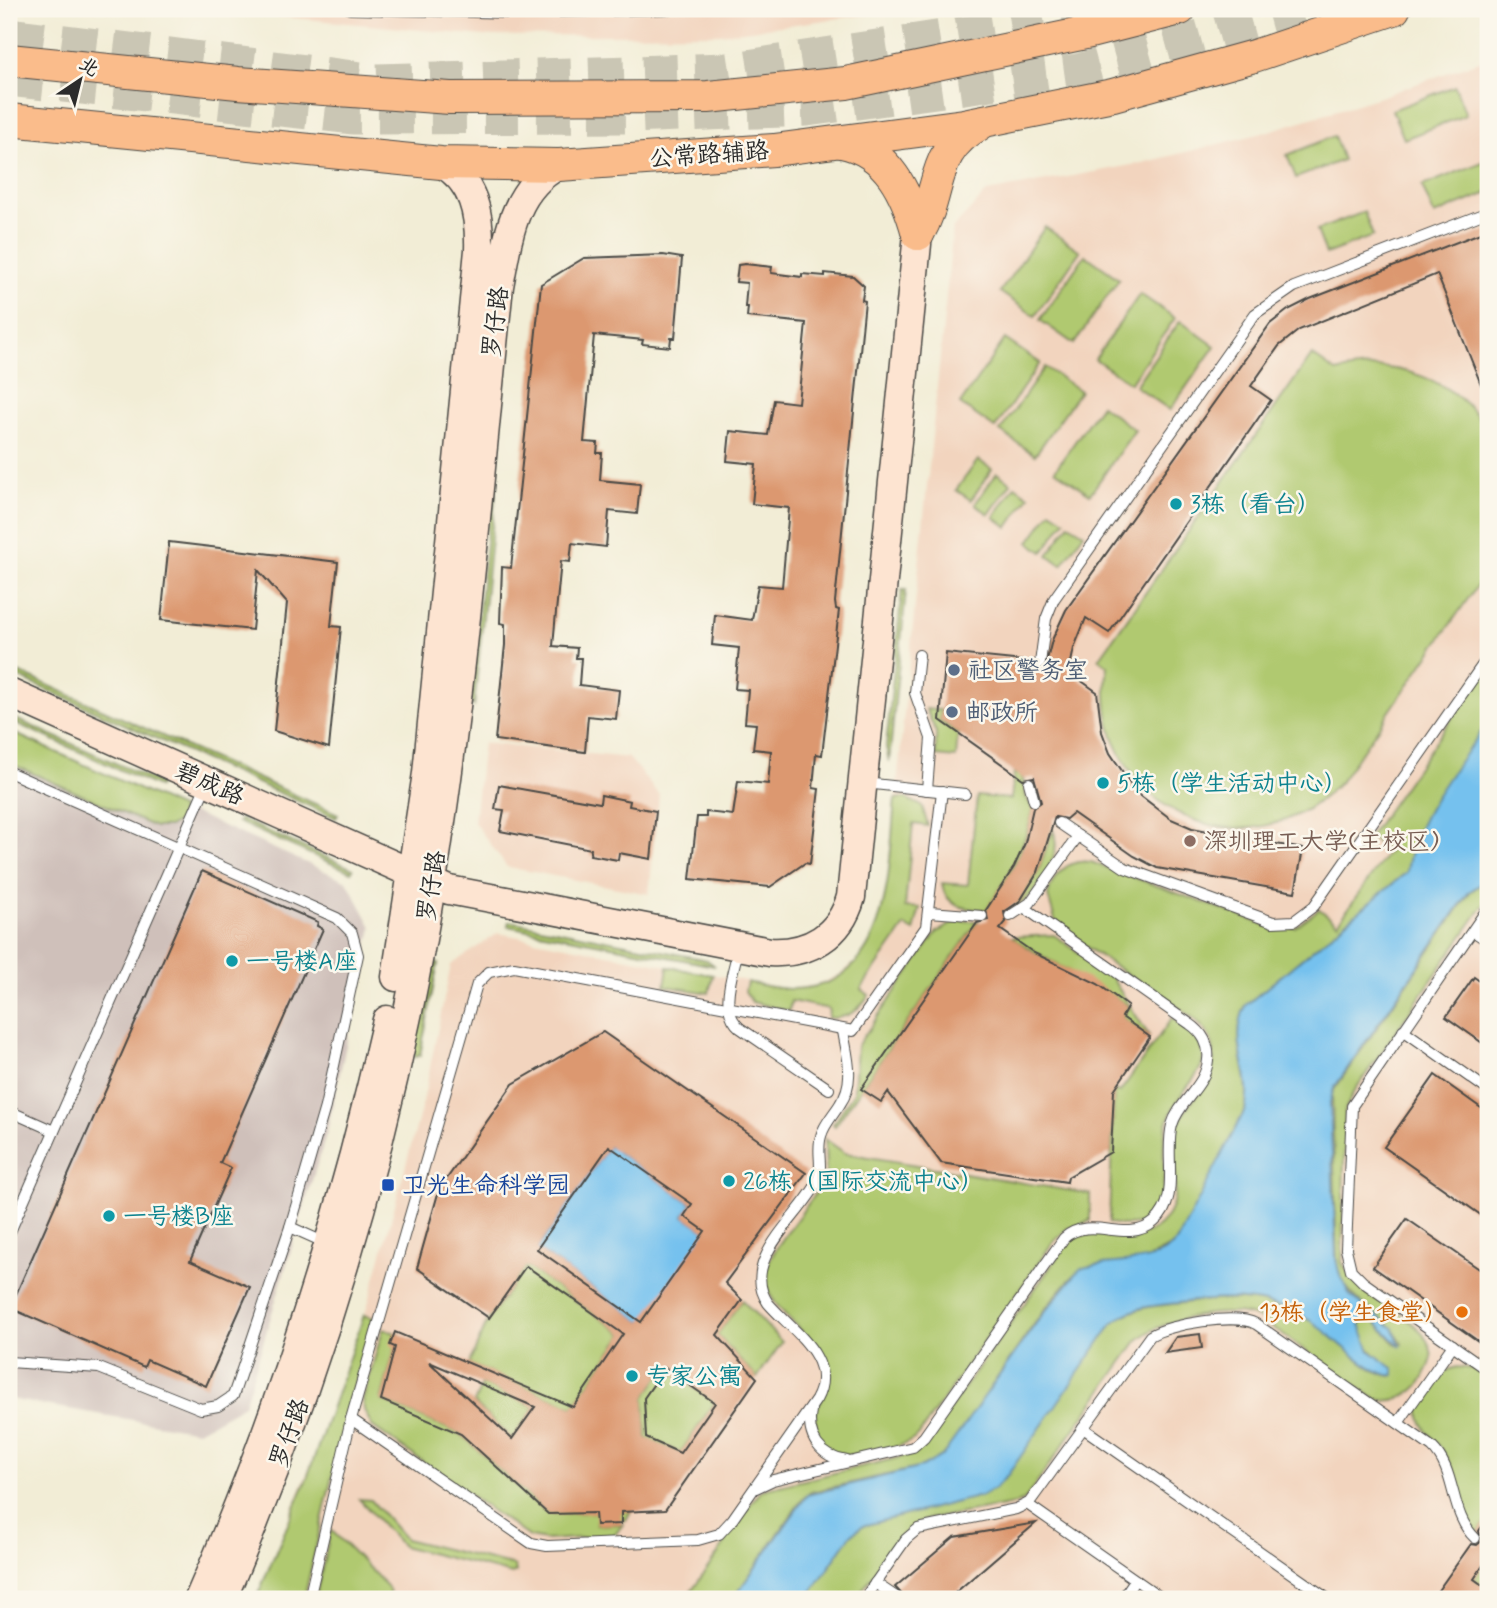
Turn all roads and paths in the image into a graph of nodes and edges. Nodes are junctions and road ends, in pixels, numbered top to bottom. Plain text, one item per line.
1 (350, 9) edge
2 (674, 9) edge
3 (1180, 9) edge
4 (1394, 9) edge
5 (1088, 20) edge
6 (9, 60) edge
7 (9, 120) edge
8 (986, 121) junction
9 (842, 142) junction
10 (441, 163) junction
11 (559, 164) junction
12 (1488, 212) edge
13 (918, 234) junction
14 (919, 655) dead end
15 (1488, 657) edge
16 (1041, 663) dead end
17 (9, 693) edge
18 (9, 772) edge
19 (208, 782) junction
20 (863, 783) junction
21 (1029, 783) dead end
22 (927, 790) junction
23 (942, 791) junction
24 (965, 794) dead end
25 (1034, 800) dead end
26 (1059, 823) dead end
27 (1078, 836) junction
28 (422, 878) junction
29 (1025, 908) junction
30 (1488, 908) edge
31 (930, 912) junction
32 (982, 916) dead end
33 (1010, 916) dead end
34 (1473, 930) junction
35 (1488, 941) edge
36 (739, 946) junction
37 (728, 1009) junction
38 (1403, 1030) junction
39 (843, 1031) junction
40 (829, 1089) dead end
41 (1488, 1090) edge
42 (9, 1111) edge
43 (54, 1131) junction
44 (290, 1227) junction
45 (9, 1234) edge
46 (329, 1245) junction
47 (1453, 1345) junction
48 (9, 1362) edge
49 (1488, 1370) edge
50 (816, 1400) junction
51 (351, 1419) junction
52 (1398, 1423) junction
53 (1083, 1428) junction
54 (855, 1461) junction
55 (750, 1494) junction
56 (1027, 1504) junction
57 (1475, 1538) dead end
58 (1135, 1580) junction
59 (875, 1583) junction
60 (199, 1599) edge
61 (222, 1599) edge
62 (309, 1599) edge
63 (864, 1599) edge
64 (899, 1599) edge
65 (1122, 1599) edge
66 (1163, 1599) edge
67 (1328, 1599) edge

1 - 2 lane
3 - 5 main road
4 - 8 main road, 公常路辅路
5 - 6 main road
7 - 10 main road, 公常路辅路
8 - 9 main road, 公常路辅路
8 - 13 main road
9 - 11 main road, 公常路辅路
9 - 13 main road
10 - 11 main road, 公常路辅路
10 - 28 main road, 罗仔路
11 - 28 main road, 罗仔路
12 - 16 lane
13 - 20 main road, 碧成路
14 - 22 lane
15 - 27 lane
17 - 19 main road, 碧成路
18 - 44 lane
19 - 28 main road, 碧成路
19 - 43 lane
20 - 22 lane
20 - 36 main road, 碧成路
21 - 25 lane
22 - 23 lane
23 - 24 lane
23 - 31 lane
26 - 27 lane
27 - 29 lane
28 - 36 main road, 碧成路
28 - 46 main road, 罗仔路
28 - 61 main road, 罗仔路
29 - 33 lane
29 - 54 lane
30 - 34 lane
31 - 32 lane
31 - 39 lane
34 - 35 lane
34 - 38 lane
36 - 37 lane
37 - 39 lane
37 - 40 lane
37 - 51 lane
38 - 41 lane
38 - 47 lane
39 - 50 lane
42 - 43 lane
43 - 45 lane
44 - 46 lane
44 - 48 lane
46 - 60 main road, 罗仔路
47 - 49 lane
47 - 52 lane
50 - 54 lane
50 - 55 lane
51 - 55 lane
51 - 62 lane
52 - 53 lane
52 - 57 lane
53 - 56 lane
53 - 67 lane
54 - 55 lane
56 - 58 lane
56 - 59 lane
58 - 65 lane
58 - 66 lane
59 - 63 lane
59 - 64 lane

